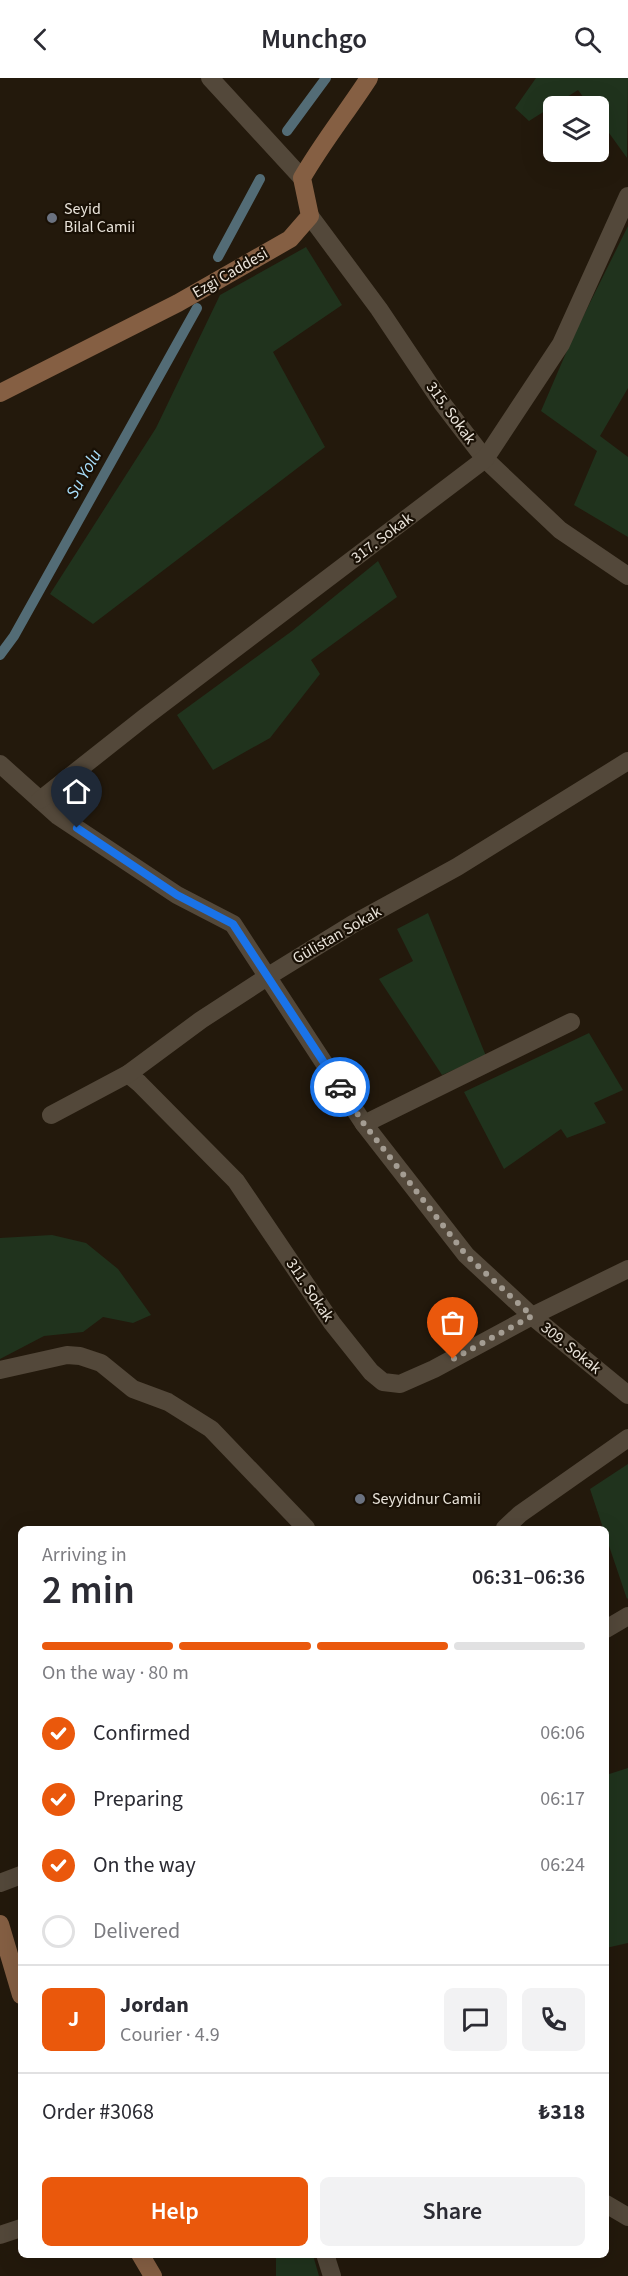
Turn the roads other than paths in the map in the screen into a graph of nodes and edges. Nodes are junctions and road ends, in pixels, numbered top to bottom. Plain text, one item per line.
1 (210, 78) edge
2 (369, 78) edge
3 (302, 178) junction
4 (628, 196) edge
5 (310, 216) junction
6 (0, 393) edge
7 (485, 459) junction
8 (628, 576) edge
9 (628, 761) edge
10 (0, 764) edge
11 (40, 800) junction
12 (267, 976) junction
13 (571, 1022) dead end
14 (128, 1074) junction
15 (51, 1115) dead end
16 (364, 1124) junction
17 (628, 1269) edge
18 (532, 1316) junction
19 (0, 1370) edge
20 (628, 1395) edge
21 (628, 1438) edge
22 (304, 1526) edge
23 (507, 1526) edge
24 (628, 1616) edge
25 (609, 1627) edge
26 (18, 1876) edge
27 (0, 1882) edge
28 (0, 1924) edge
29 (6, 1962) edge
30 (18, 1988) edge
31 (609, 2206) edge
32 (628, 2217) edge
33 (18, 2230) edge
34 (0, 2235) edge
35 (142, 2258) edge
36 (326, 2258) edge
37 (153, 2276) edge
38 (332, 2276) edge

1 - 3 street
2 - 3 street
3 - 5 street
4 - 7 street, 317. Sokak
5 - 6 street, Ezgi Caddesi
5 - 7 street, 315. Sokak
7 - 8 street, 315. Sokak
7 - 11 street, 317. Sokak
9 - 12 street, Gülistan Sokak
10 - 11 street, 309. Sokak
11 - 12 street, 309. Sokak
12 - 14 street, Gülistan Sokak
12 - 16 street, 309. Sokak
13 - 16 street
14 - 15 street, Gülistan Sokak
14 - 18 street, 311. Sokak
16 - 18 street, 309. Sokak
17 - 18 street, 311. Sokak
18 - 20 street, 309. Sokak
19 - 22 street
21 - 23 street
24 - 25 street
26 - 27 street
28 - 29 street
29 - 30 street
31 - 32 street
33 - 34 street
35 - 37 street
36 - 38 street

